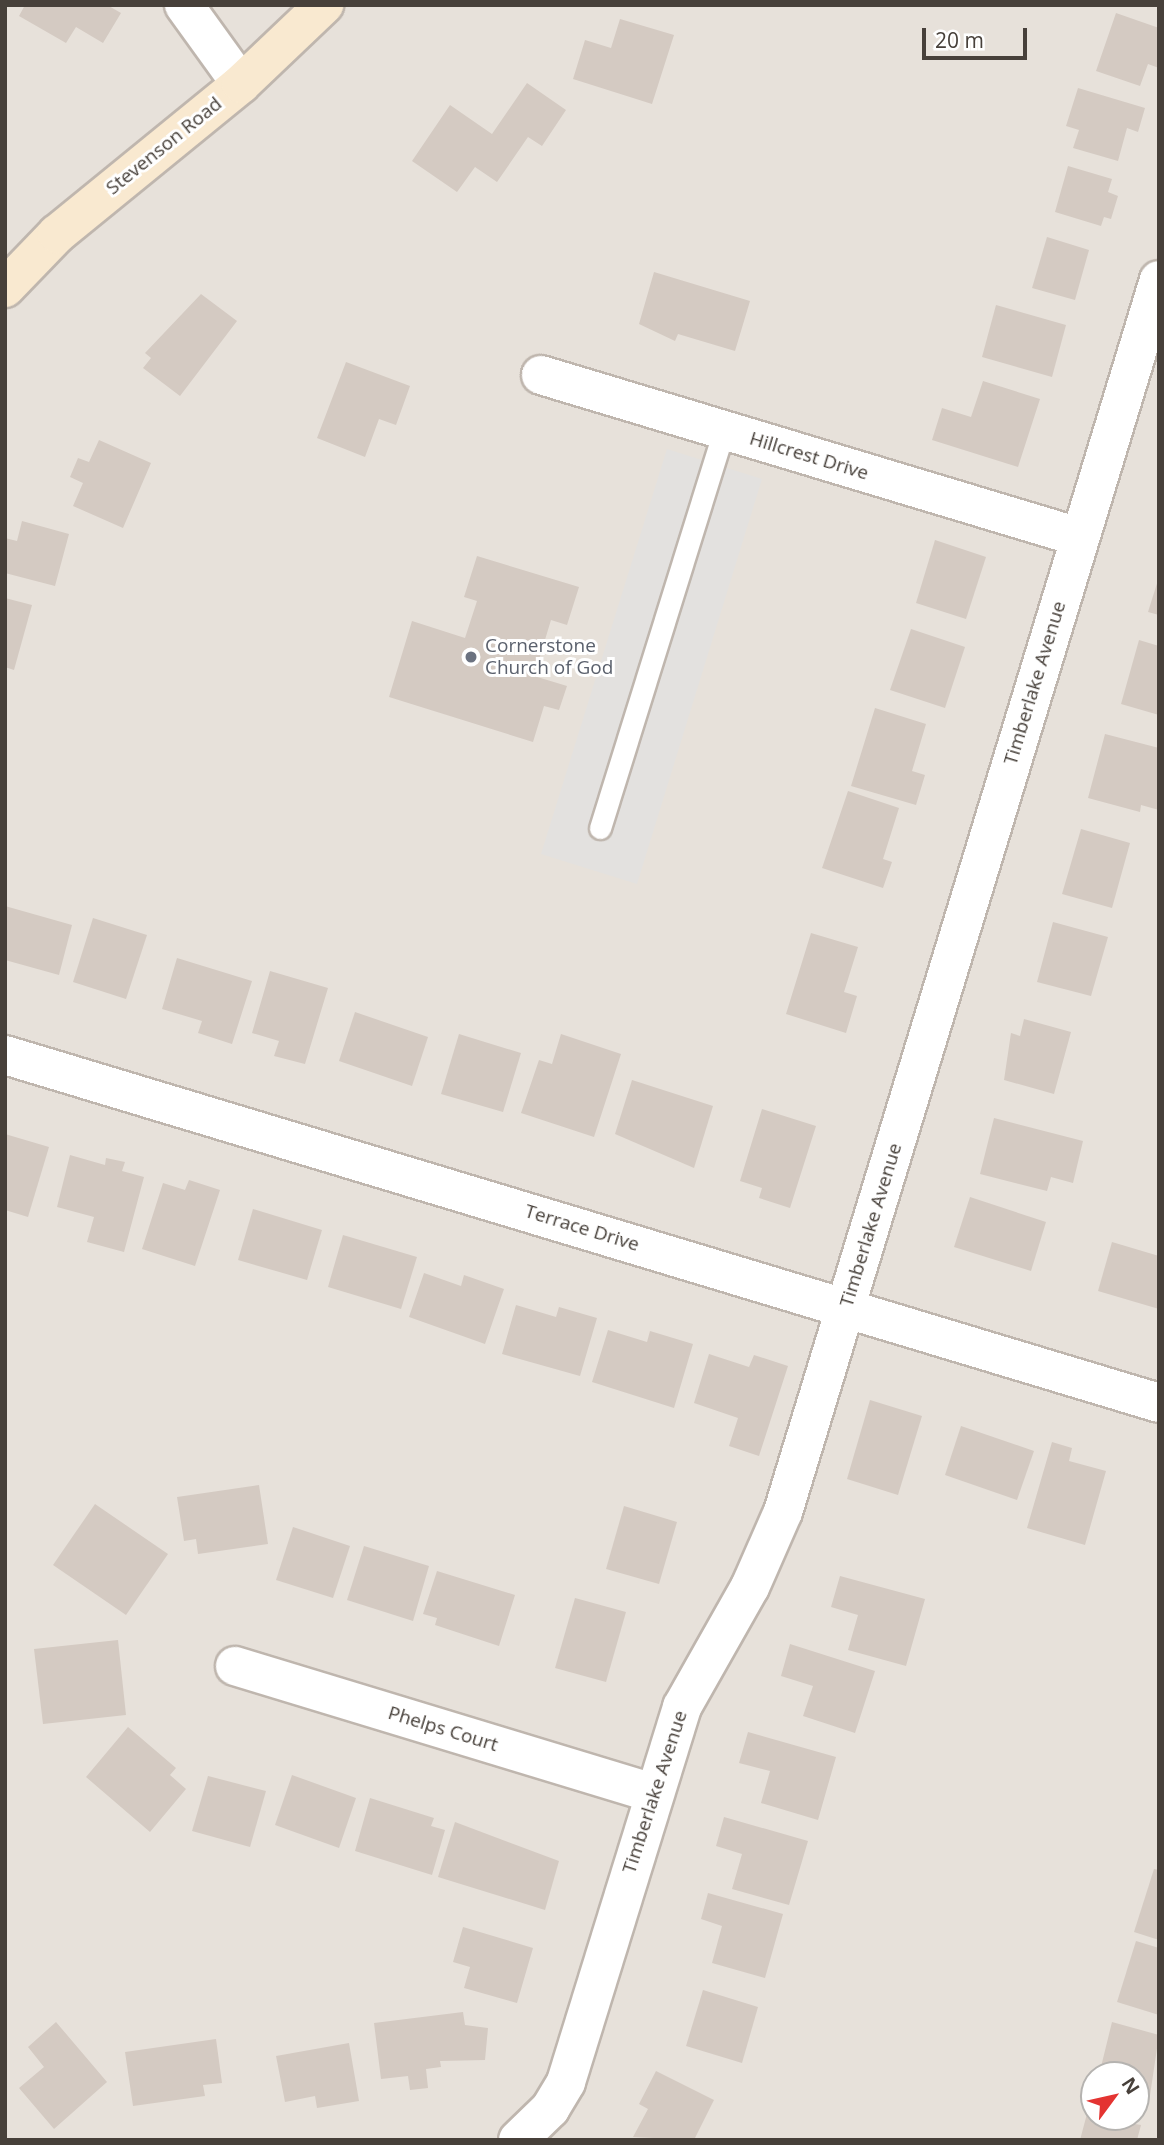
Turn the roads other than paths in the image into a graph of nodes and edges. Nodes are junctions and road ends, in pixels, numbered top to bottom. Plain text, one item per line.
1 (184, 5) edge
2 (324, 5) edge
3 (241, 85) junction
4 (1159, 280) edge
5 (5, 288) edge
6 (541, 374) dead end
7 (724, 431) junction
8 (1079, 537) junction
9 (600, 828) dead end
10 (5, 1055) edge
11 (846, 1308) junction
12 (1159, 1403) edge
13 (235, 1666) dead end
14 (652, 1792) junction
15 (518, 2140) edge

1 - 3 street
2 - 3 main road, Stevenson Road
3 - 5 main road, Stevenson Road
4 - 8 street, Timberlake Avenue
6 - 7 street, Hillcrest Drive
7 - 8 street, Hillcrest Drive
7 - 9 lane
8 - 11 street, Timberlake Avenue
10 - 11 street, Terrace Drive
11 - 12 street, Terrace Drive
11 - 14 street, Timberlake Avenue
13 - 14 street, Phelps Court
14 - 15 street, Timberlake Avenue

